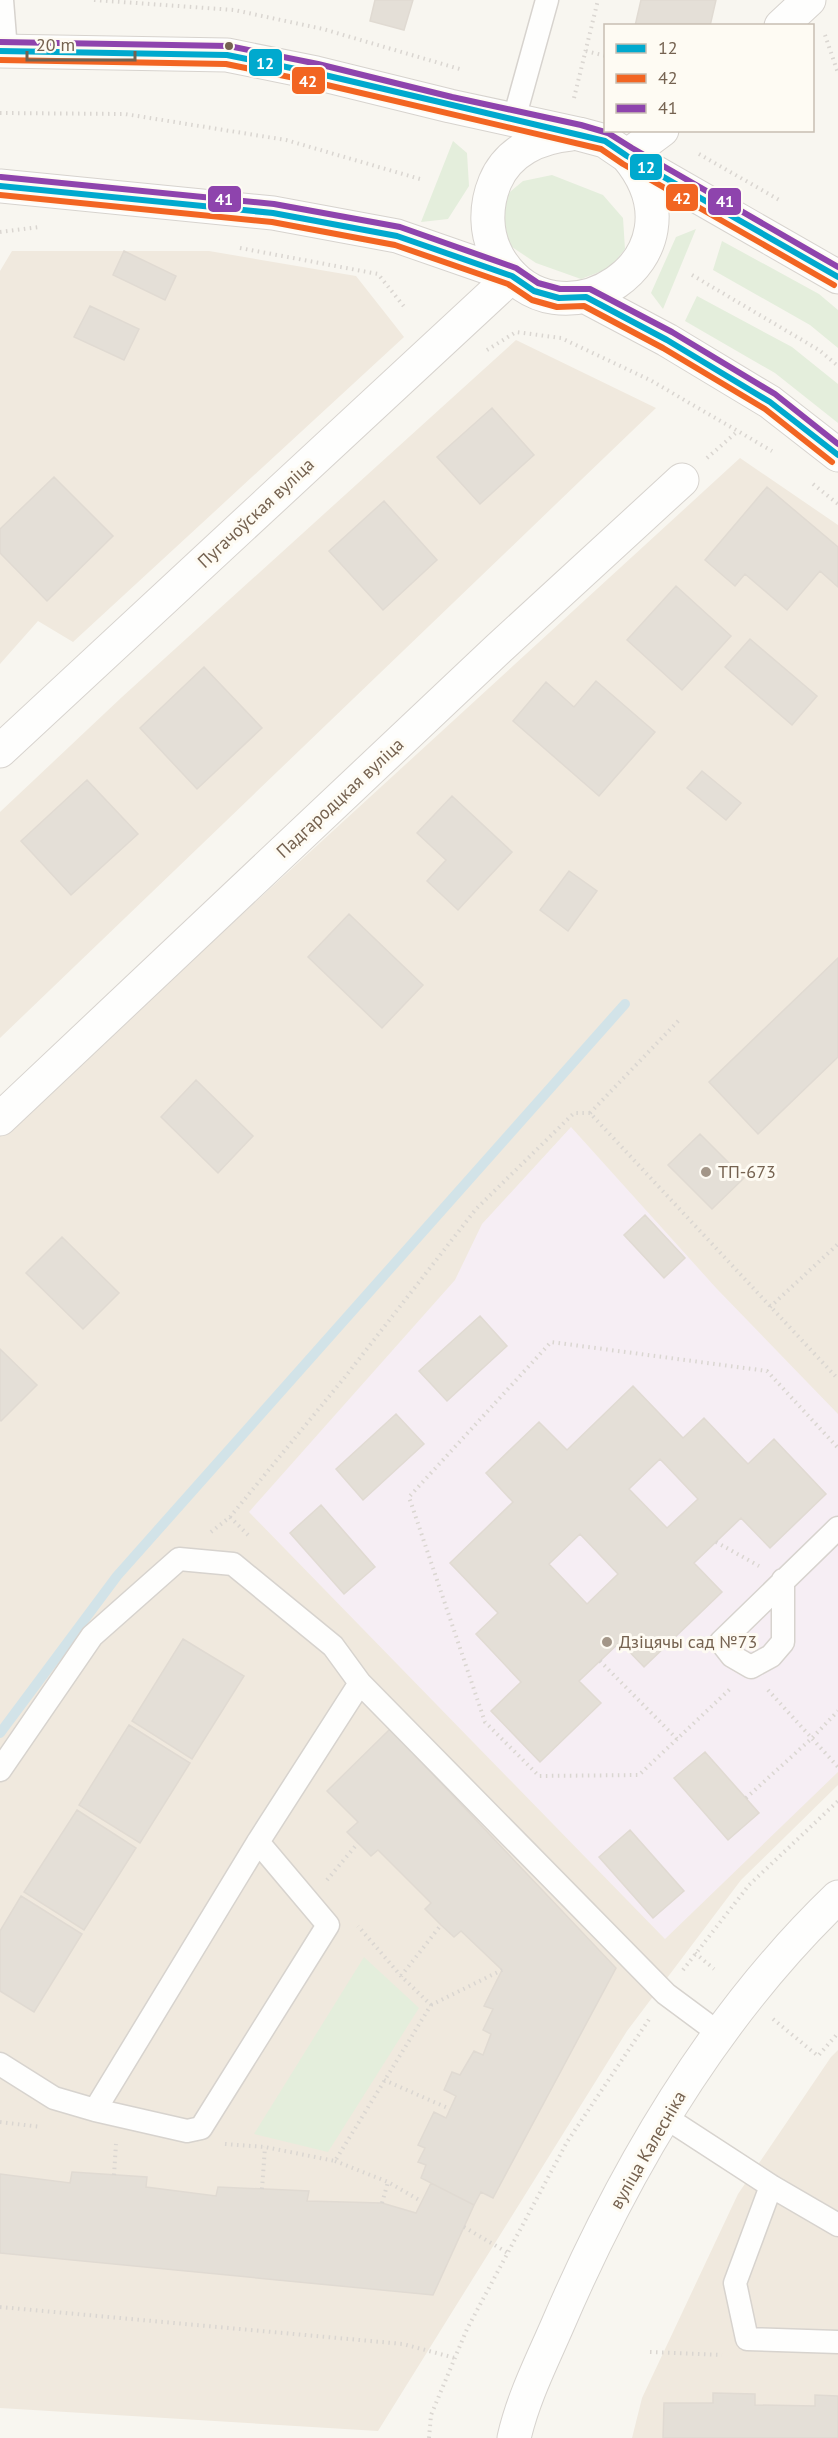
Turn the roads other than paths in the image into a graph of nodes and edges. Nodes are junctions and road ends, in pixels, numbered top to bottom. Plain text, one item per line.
1 (2, 0) edge
2 (548, 0) edge
3 (809, 0) edge
4 (783, 24) edge
5 (3, 50) edge
6 (514, 119) junction
7 (659, 132) edge
8 (579, 134) junction
9 (627, 156) junction
10 (0, 186) edge
11 (512, 276) junction
12 (838, 277) edge
13 (586, 297) junction
14 (838, 455) edge
15 (682, 480) dead end
16 (0, 751) edge
17 (0, 1119) edge
18 (838, 1528) edge
19 (783, 1580) dead end
20 (360, 1683) junction
21 (0, 1770) edge
22 (258, 1842) junction
23 (838, 1897) edge
24 (720, 2034) junction
25 (0, 2064) edge
26 (95, 2110) junction
27 (665, 2117) junction
28 (771, 2186) junction
29 (838, 2225) edge
30 (838, 2342) edge
31 (514, 2438) edge

1 - 5 lane
2 - 6 lane
3 - 4 street
5 - 6 street
6 - 8 street
7 - 9 street
8 - 9 street
8 - 11 street
9 - 12 street
9 - 13 street
10 - 11 street
11 - 13 street
11 - 16 street, Пугачоўская вуліца
13 - 14 street
15 - 17 street, Падгародцкая вуліца
18 - 19 lane
20 - 21 lane
20 - 22 lane
20 - 24 lane
22 - 26 lane
22 - 26 lane
23 - 24 street, вуліца Калесніка
24 - 27 street, вуліца Калесніка
25 - 26 lane
27 - 28 lane
27 - 31 street, вуліца Калесніка
28 - 29 lane
28 - 30 lane

